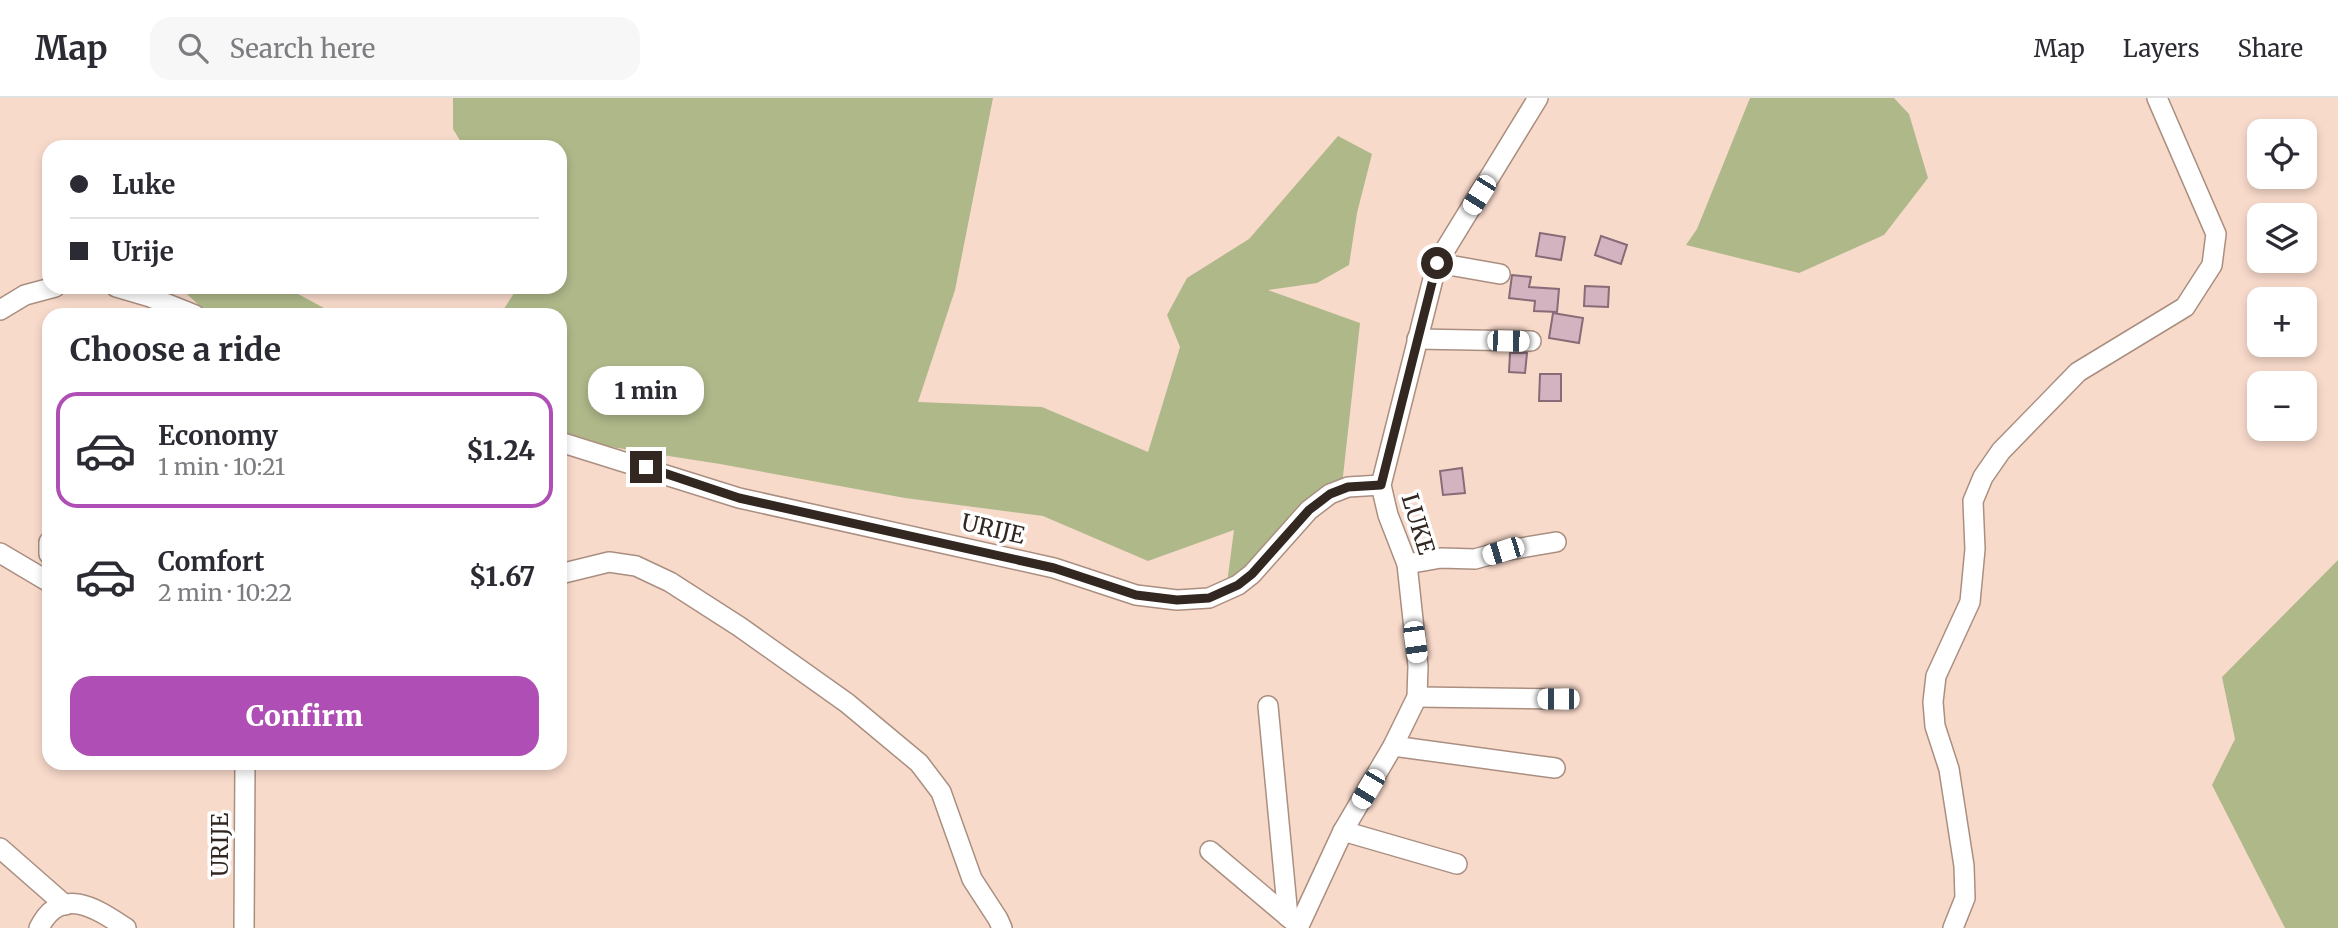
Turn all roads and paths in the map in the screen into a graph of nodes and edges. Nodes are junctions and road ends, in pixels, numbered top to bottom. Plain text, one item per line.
1 (1538, 98) edge
2 (2157, 98) edge
3 (1437, 263) junction
4 (1500, 274) dead end
5 (42, 290) edge
6 (140, 294) edge
7 (178, 308) edge
8 (0, 310) edge
9 (1417, 339) junction
10 (1531, 341) dead end
11 (567, 444) edge
12 (1381, 485) junction
13 (1556, 542) dead end
14 (0, 553) edge
15 (1407, 564) junction
16 (567, 572) edge
17 (42, 578) edge
18 (1417, 697) junction
19 (1558, 699) dead end
20 (1268, 706) dead end
21 (1393, 746) junction
22 (1555, 768) dead end
23 (246, 770) edge
24 (1343, 831) junction
25 (0, 848) edge
26 (1210, 851) dead end
27 (1457, 864) dead end
28 (65, 905) junction
29 (1295, 924) edge
30 (39, 928) edge
31 (125, 928) edge
32 (244, 928) edge
33 (1002, 928) edge
34 (1953, 928) edge

1 - 3 street, LUKE
2 - 34 street
3 - 4 street
3 - 9 street, LUKE
5 - 8 street
6 - 7 street
9 - 10 street
9 - 12 street, LUKE
11 - 12 street, URIJE
12 - 15 street, LUKE
13 - 15 street
14 - 17 street
15 - 18 street, LUKE
16 - 33 street
18 - 19 street
18 - 21 street, LUKE
20 - 29 street
21 - 22 street
21 - 24 street, LUKE
23 - 32 street, URIJE
24 - 27 street
24 - 29 street, LUKE
25 - 28 street
26 - 29 street
28 - 30 street
28 - 31 street

